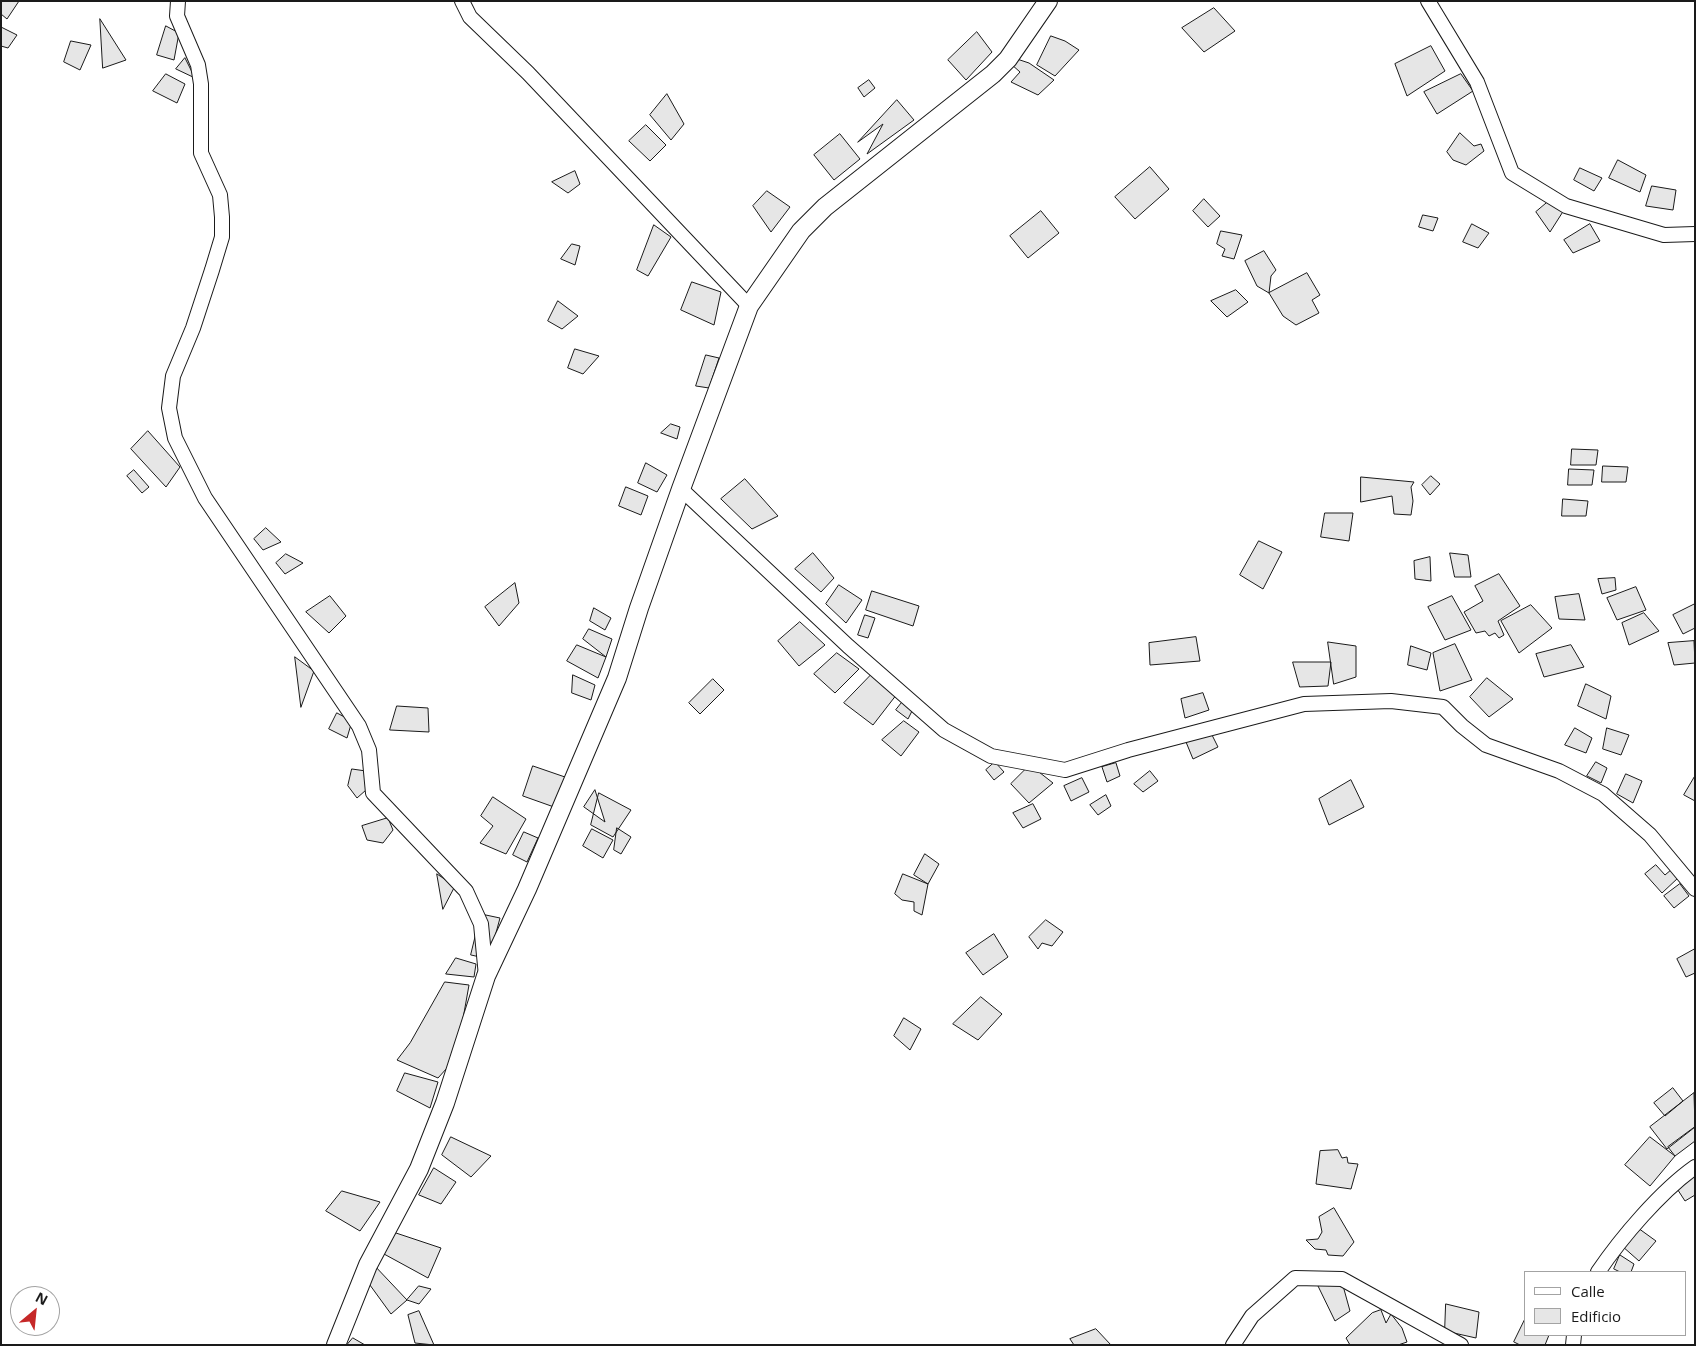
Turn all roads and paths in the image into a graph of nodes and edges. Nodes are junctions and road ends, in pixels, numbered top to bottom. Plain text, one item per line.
1 (178, 1) edge
2 (462, 1) edge
3 (1048, 1) edge
4 (1428, 1) edge
5 (1695, 234) edge
6 (749, 306) junction
7 (681, 489) junction
8 (1695, 889) edge
9 (486, 976) junction
10 (1695, 1167) edge
11 (1599, 1271) edge
12 (336, 1345) edge
13 (1233, 1345) edge
14 (1461, 1345) edge

1 - 9 street
2 - 6 street
3 - 6 street
4 - 5 street
6 - 7 street
7 - 8 street
7 - 9 street
9 - 12 street
10 - 11 street
13 - 14 street

